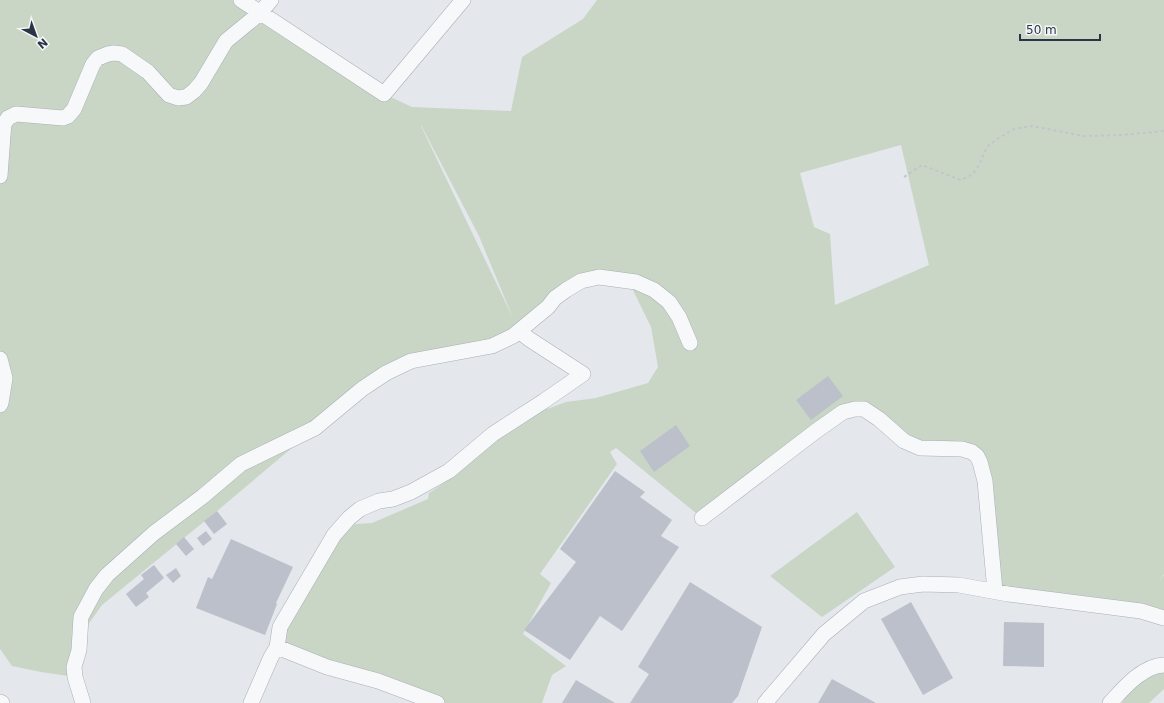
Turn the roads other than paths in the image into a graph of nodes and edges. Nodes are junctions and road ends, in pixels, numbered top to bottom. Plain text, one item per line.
1 (241, 0) edge
2 (271, 0) edge
3 (464, 0) edge
4 (260, 13) junction
5 (0, 176) edge
6 (519, 331) junction
7 (690, 343) dead end
8 (0, 360) edge
9 (0, 405) edge
10 (702, 518) dead end
11 (995, 591) junction
12 (1164, 618) edge
13 (278, 647) junction
14 (1164, 665) edge
15 (83, 703) edge
16 (251, 703) edge
17 (437, 703) edge
18 (765, 703) edge
19 (1110, 703) edge

1 - 4 street
2 - 4 street
3 - 4 street
4 - 5 street
6 - 7 street
6 - 13 street
6 - 15 street
8 - 9 street
10 - 11 street
11 - 12 street
11 - 18 street
13 - 16 street
13 - 17 street
14 - 19 street

